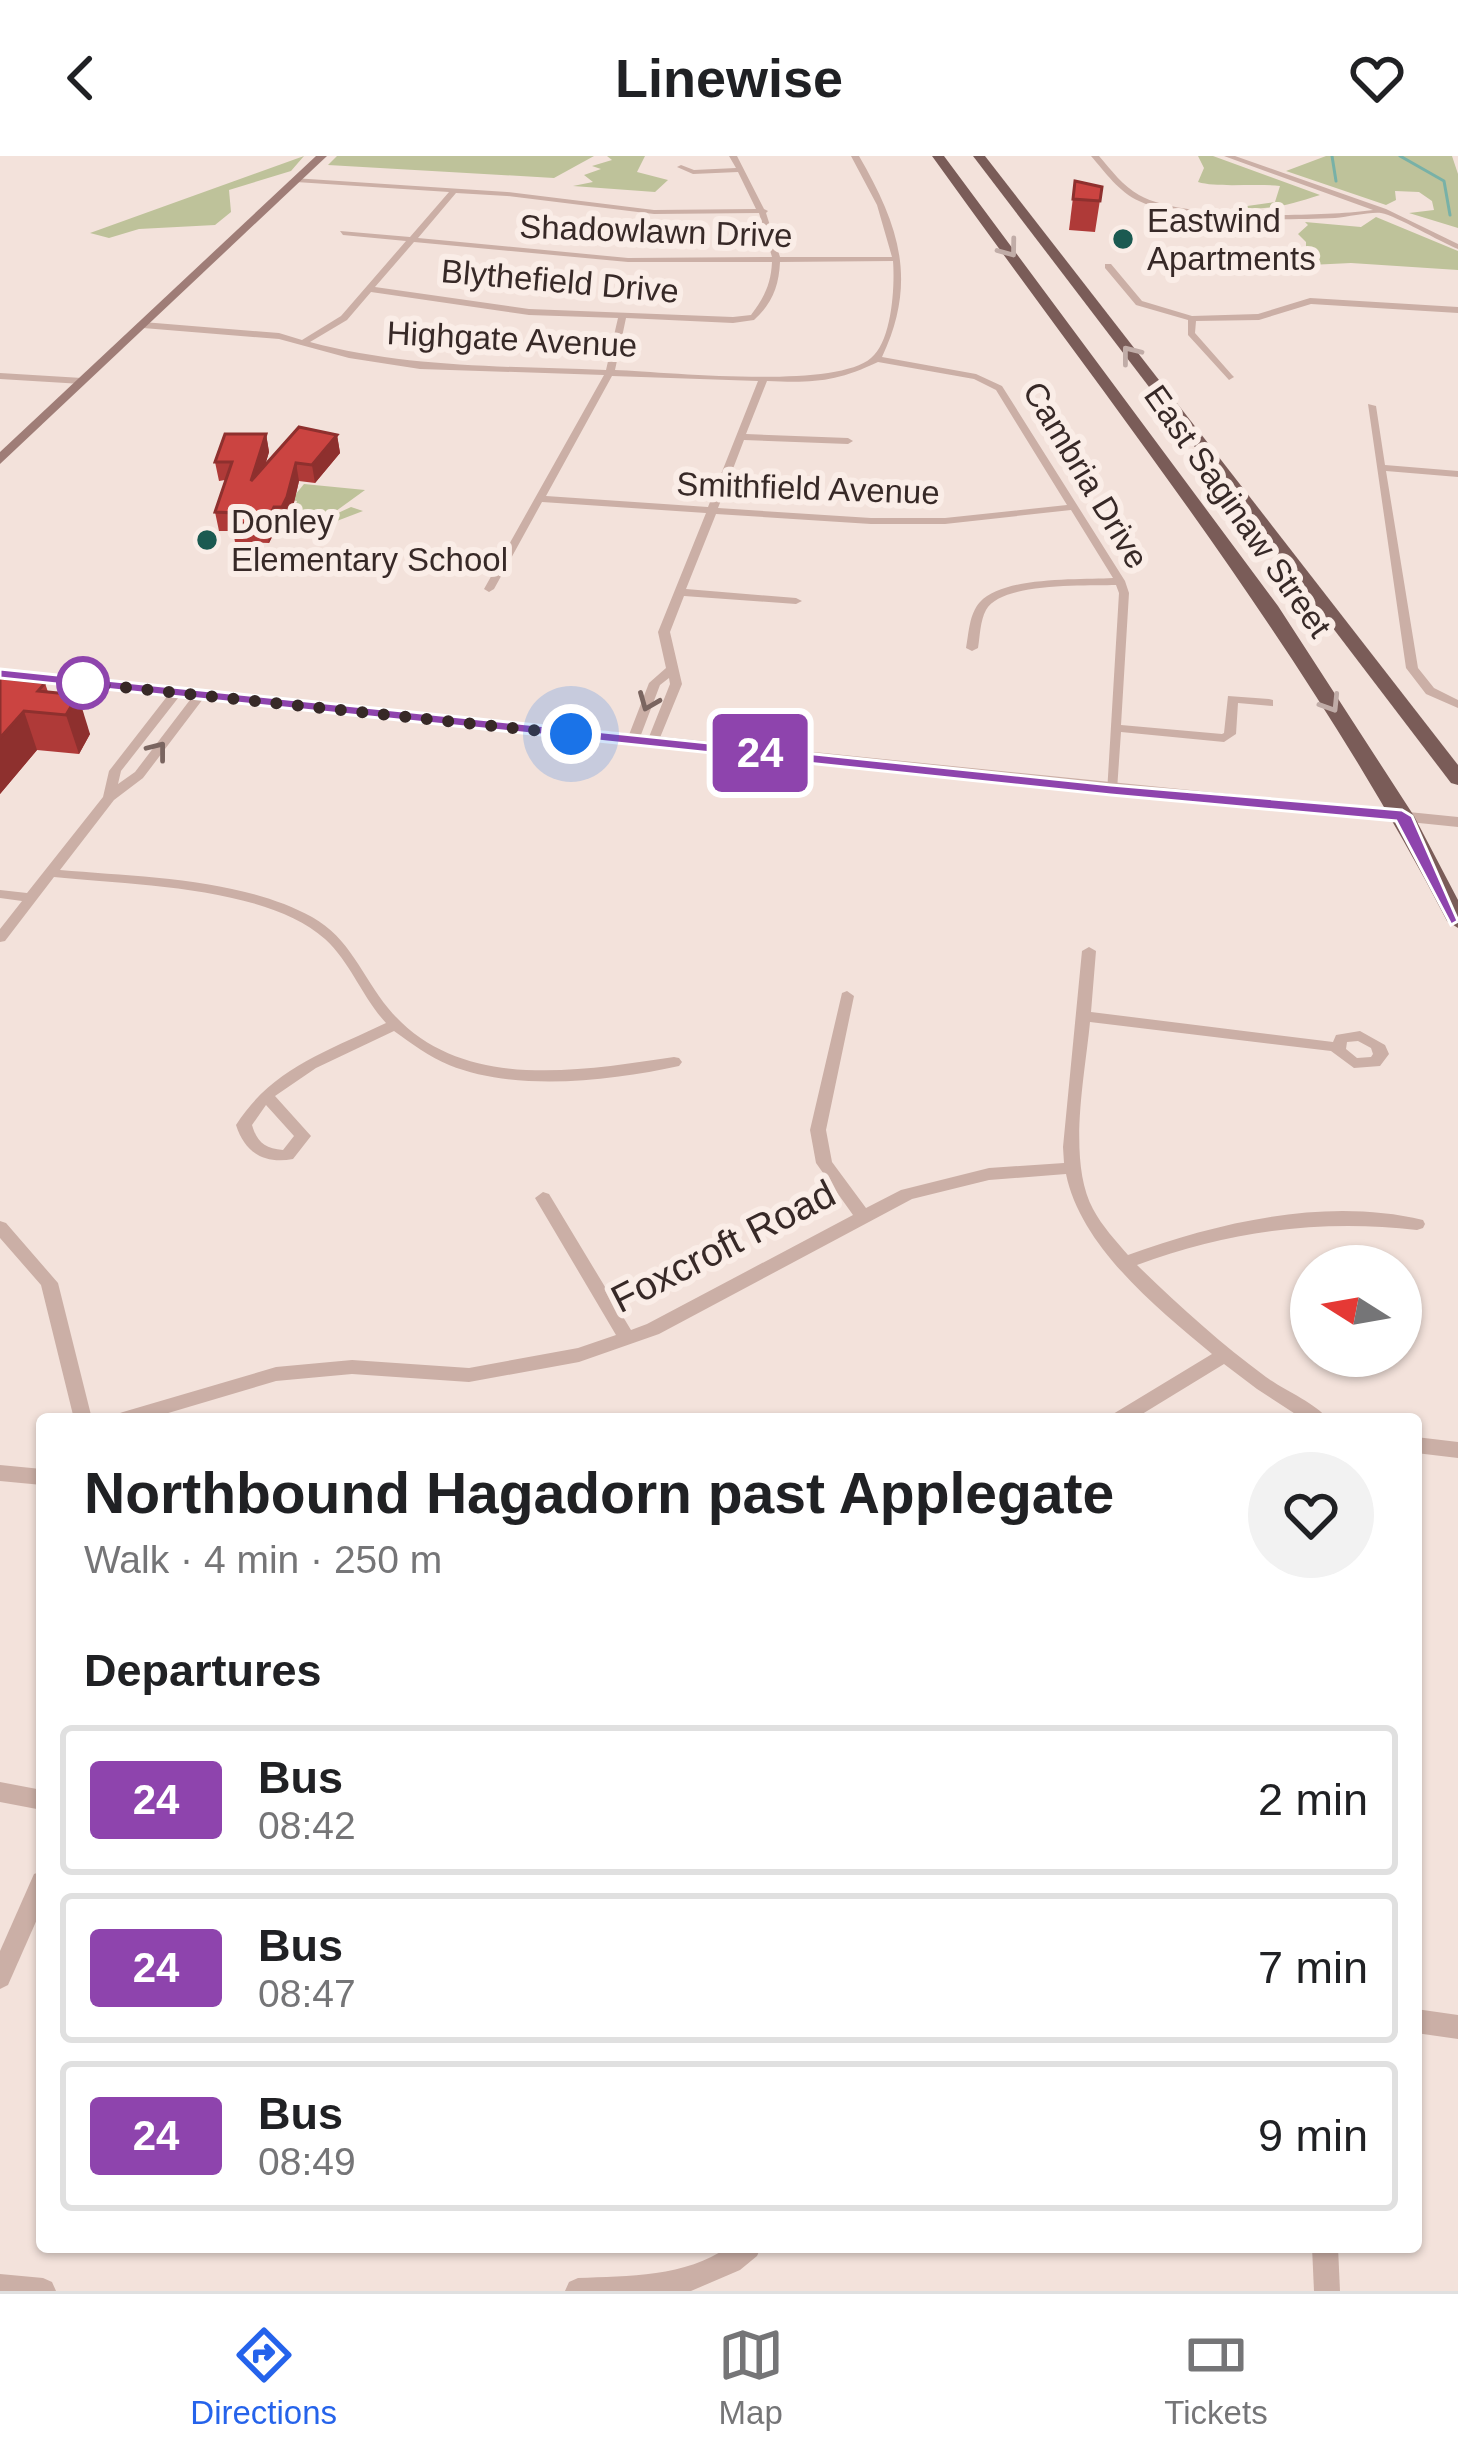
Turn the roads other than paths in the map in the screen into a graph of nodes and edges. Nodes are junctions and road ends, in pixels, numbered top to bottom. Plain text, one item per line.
1 (322, 156) edge
2 (855, 156) edge
3 (938, 156) edge
4 (979, 156) edge
5 (1095, 156) edge
6 (1228, 156) edge
7 (735, 162) edge
8 (681, 167) dead end
9 (296, 180) junction
10 (454, 190) junction
11 (764, 211) junction
12 (1384, 211) junction
13 (343, 233) dead end
14 (413, 238) junction
15 (1458, 247) edge
16 (776, 260) junction
17 (897, 260) junction
18 (1108, 266) dead end
19 (369, 290) junction
20 (1458, 312) edge
21 (622, 317) junction
22 (1192, 319) junction
23 (142, 325) junction
24 (304, 342) junction
25 (877, 358) junction
26 (610, 372) junction
27 (0, 376) edge
28 (1229, 376) dead end
29 (763, 380) junction
30 (82, 381) junction
31 (1371, 406) dead end
32 (739, 437) junction
33 (848, 441) dead end
34 (0, 460) edge
35 (1380, 468) junction
36 (1458, 474) edge
37 (539, 500) junction
38 (1074, 507) junction
39 (708, 513) junction
40 (1120, 581) junction
41 (489, 589) dead end
42 (680, 592) junction
43 (796, 601) dead end
44 (1284, 602) junction
45 (1330, 614) junction
46 (972, 648) dead end
47 (670, 670) junction
48 (0, 674) edge
49 (176, 693) junction
50 (200, 695) junction
51 (1269, 703) dead end
52 (1458, 704) edge
53 (1114, 728) junction
54 (633, 740) junction
55 (653, 742) junction
56 (1458, 779) edge
57 (1111, 790) junction
58 (109, 797) junction
59 (1402, 816) junction
60 (1458, 822) edge
61 (50, 873) junction
62 (0, 894) edge
63 (27, 903) junction
64 (0, 904) edge
65 (1458, 921) edge
66 (0, 938) edge
67 (1089, 951) dead end
68 (847, 996) dead end
69 (1083, 1016) junction
70 (395, 1024) junction
71 (1336, 1046) dead end
72 (674, 1061) dead end
73 (266, 1095) dead end
74 (1072, 1168) junction
75 (543, 1198) dead end
76 (862, 1215) junction
77 (1417, 1224) dead end
78 (0, 1227) edge
79 (1126, 1262) junction
80 (627, 1339) junction
81 (1225, 1354) junction
82 (82, 1413) edge
83 (143, 1413) edge
84 (1129, 1413) edge
85 (1306, 1413) edge
86 (1422, 1446) edge
87 (1458, 1450) edge
88 (0, 1473) edge
89 (36, 1477) edge
90 (0, 1792) edge
91 (36, 1799) edge
92 (36, 1896) edge
93 (0, 1977) edge
94 (1422, 2022) edge
95 (1458, 2027) edge
96 (742, 2253) edge
97 (1325, 2253) edge
98 (0, 2287) edge
99 (43, 2291) edge
100 (578, 2291) edge
101 (1327, 2291) edge

1 - 9 main road
2 - 17 street
3 -> 44 main road, East Saginaw Street
45 -> 4 main road, East Saginaw Street
5 - 12 street
6 - 12 street
7 - 8 street
7 - 11 street
9 - 10 street
9 - 23 main road
10 - 11 street
10 - 14 street
11 - 16 street
12 - 15 street
13 - 14 street, Shadowlawn Drive
14 - 16 street, Shadowlawn Drive
14 - 19 street
16 - 17 street, Shadowlawn Drive
16 - 21 street, Blythefield Drive
17 - 25 street
18 - 22 street
19 - 21 street, Blythefield Drive
19 - 24 street
20 - 22 street
21 - 26 street
22 - 28 street
23 - 24 street, Highgate Avenue
23 - 30 main road
24 - 26 street, Highgate Avenue
25 - 29 street, Highgate Avenue
25 - 38 street, Cambria Drive
26 - 29 street, Highgate Avenue
26 - 37 street
27 - 30 street
29 - 32 street
30 - 34 main road
31 - 35 street
32 - 33 street
32 - 39 street
35 - 36 street
35 - 52 street
37 - 39 street, Smithfield Avenue
37 - 41 street
38 - 39 street, Smithfield Avenue
38 - 40 street, Cambria Drive
39 - 42 street
40 - 46 street
40 - 53 street, Cambria Drive
42 - 43 street
42 - 47 street
44 - 45 main road
44 -> 59 main road, East Saginaw Street
45 - 56 main road, East Saginaw Street
47 -> 54 street
47 - 55 street
48 - 49 street
49 - 50 street
49 - 58 street
50 - 54 street
58 -> 50 street
51 - 53 street
53 - 57 street, Cambria Drive
54 - 55 street
55 - 57 street
57 - 59 street
58 - 61 street
59 - 60 street
59 - 65 main road, East Saginaw Street
61 - 63 street
61 - 70 street
62 - 63 street
63 - 64 street
63 - 66 street
67 - 69 street
68 - 76 street
69 - 71 street
69 - 74 street
70 - 72 street
70 - 73 street
74 - 76 street, Foxcroft Road
74 - 79 street
75 - 80 street
76 - 80 street, Foxcroft Road
77 - 79 street
78 - 82 street
79 - 81 street
80 - 83 street, Foxcroft Road
81 - 84 street
81 - 85 street
86 - 87 street
88 - 89 street
90 - 91 street
92 - 93 street
94 - 95 street
96 - 100 street
97 - 101 street
98 - 99 street

